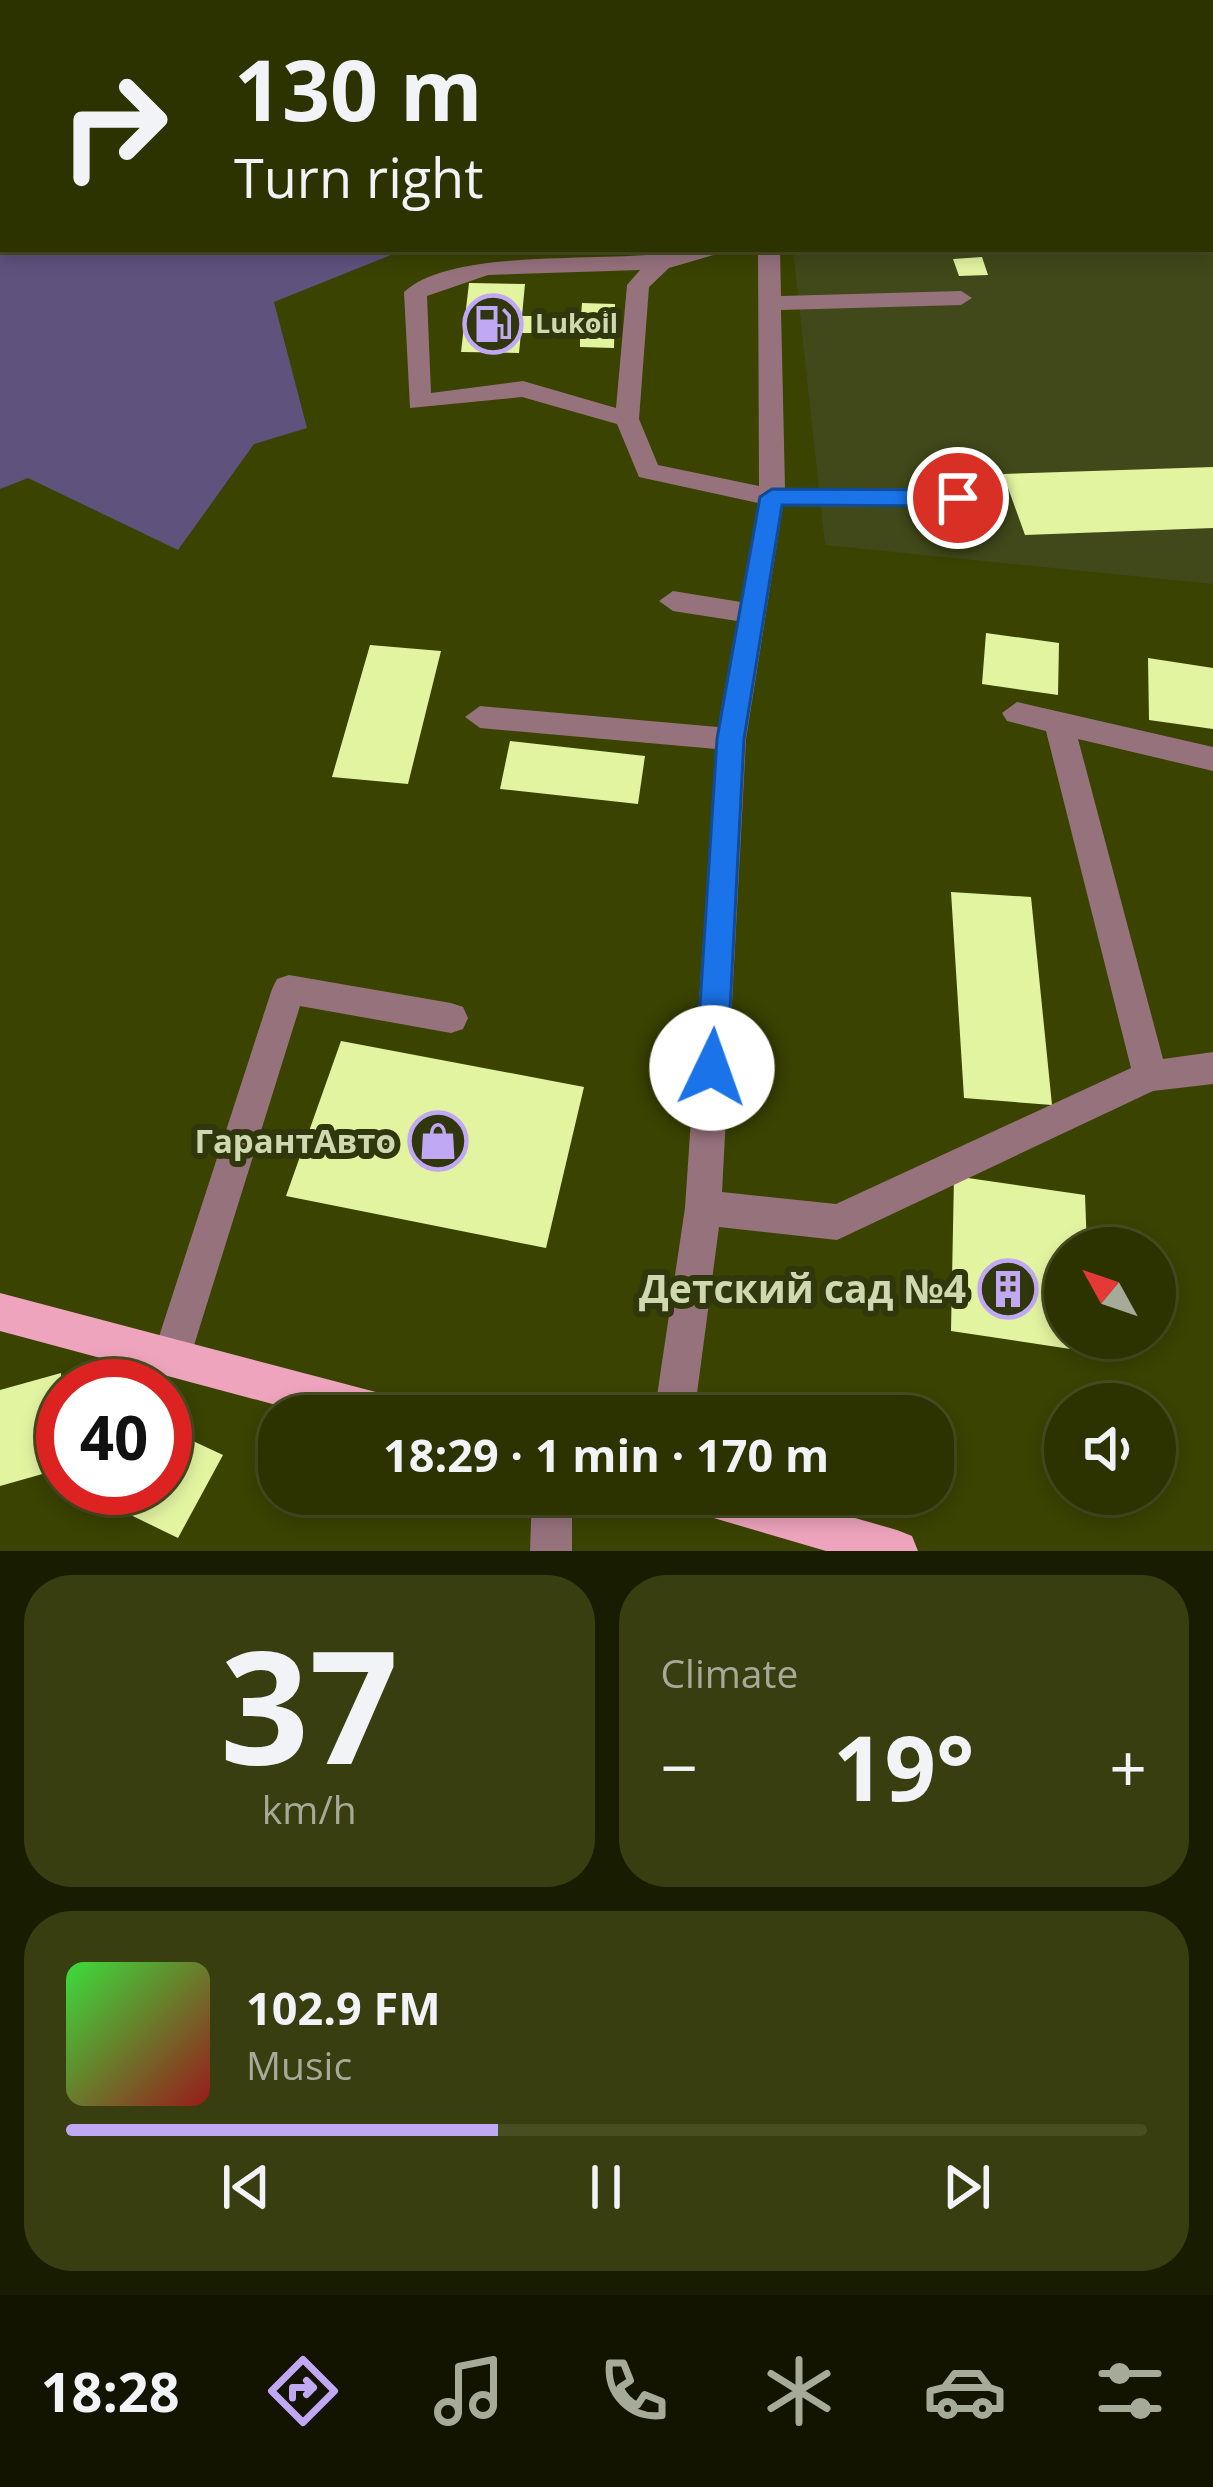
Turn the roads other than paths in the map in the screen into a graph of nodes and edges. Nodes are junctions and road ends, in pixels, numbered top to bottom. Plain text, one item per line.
1 (710, 252) edge
2 (769, 252) edge
3 (661, 263) junction
4 (961, 298) dead end
5 (772, 303) junction
6 (627, 419) junction
7 (772, 497) junction
8 (958, 498) dead end
9 (673, 601) dead end
10 (750, 613) junction
11 (1017, 712) dead end
12 (480, 717) dead end
13 (1058, 719) junction
14 (731, 739) junction
15 (1213, 759) edge
16 (451, 1018) dead end
17 (1213, 1068) edge
18 (1150, 1076) junction
19 (704, 1208) junction
20 (0, 1312) edge
21 (172, 1354) junction
22 (317, 1395) edge
23 (677, 1395) edge
24 (552, 1515) edge
25 (773, 1515) edge
26 (551, 1551) edge
27 (897, 1551) edge

1 - 3 street
2 - 5 street
3 - 6 street
3 - 6 street
4 - 5 street
5 - 7 street
6 - 7 street
7 - 8 street
7 - 10 street
9 - 10 street
10 - 14 street
11 - 13 street
12 - 14 street
13 - 15 street
13 - 18 street
14 - 19 street
16 - 21 street
17 - 18 street
18 - 19 street
19 - 23 street
20 - 21 main road
21 - 22 main road
24 - 26 street
25 - 27 main road

